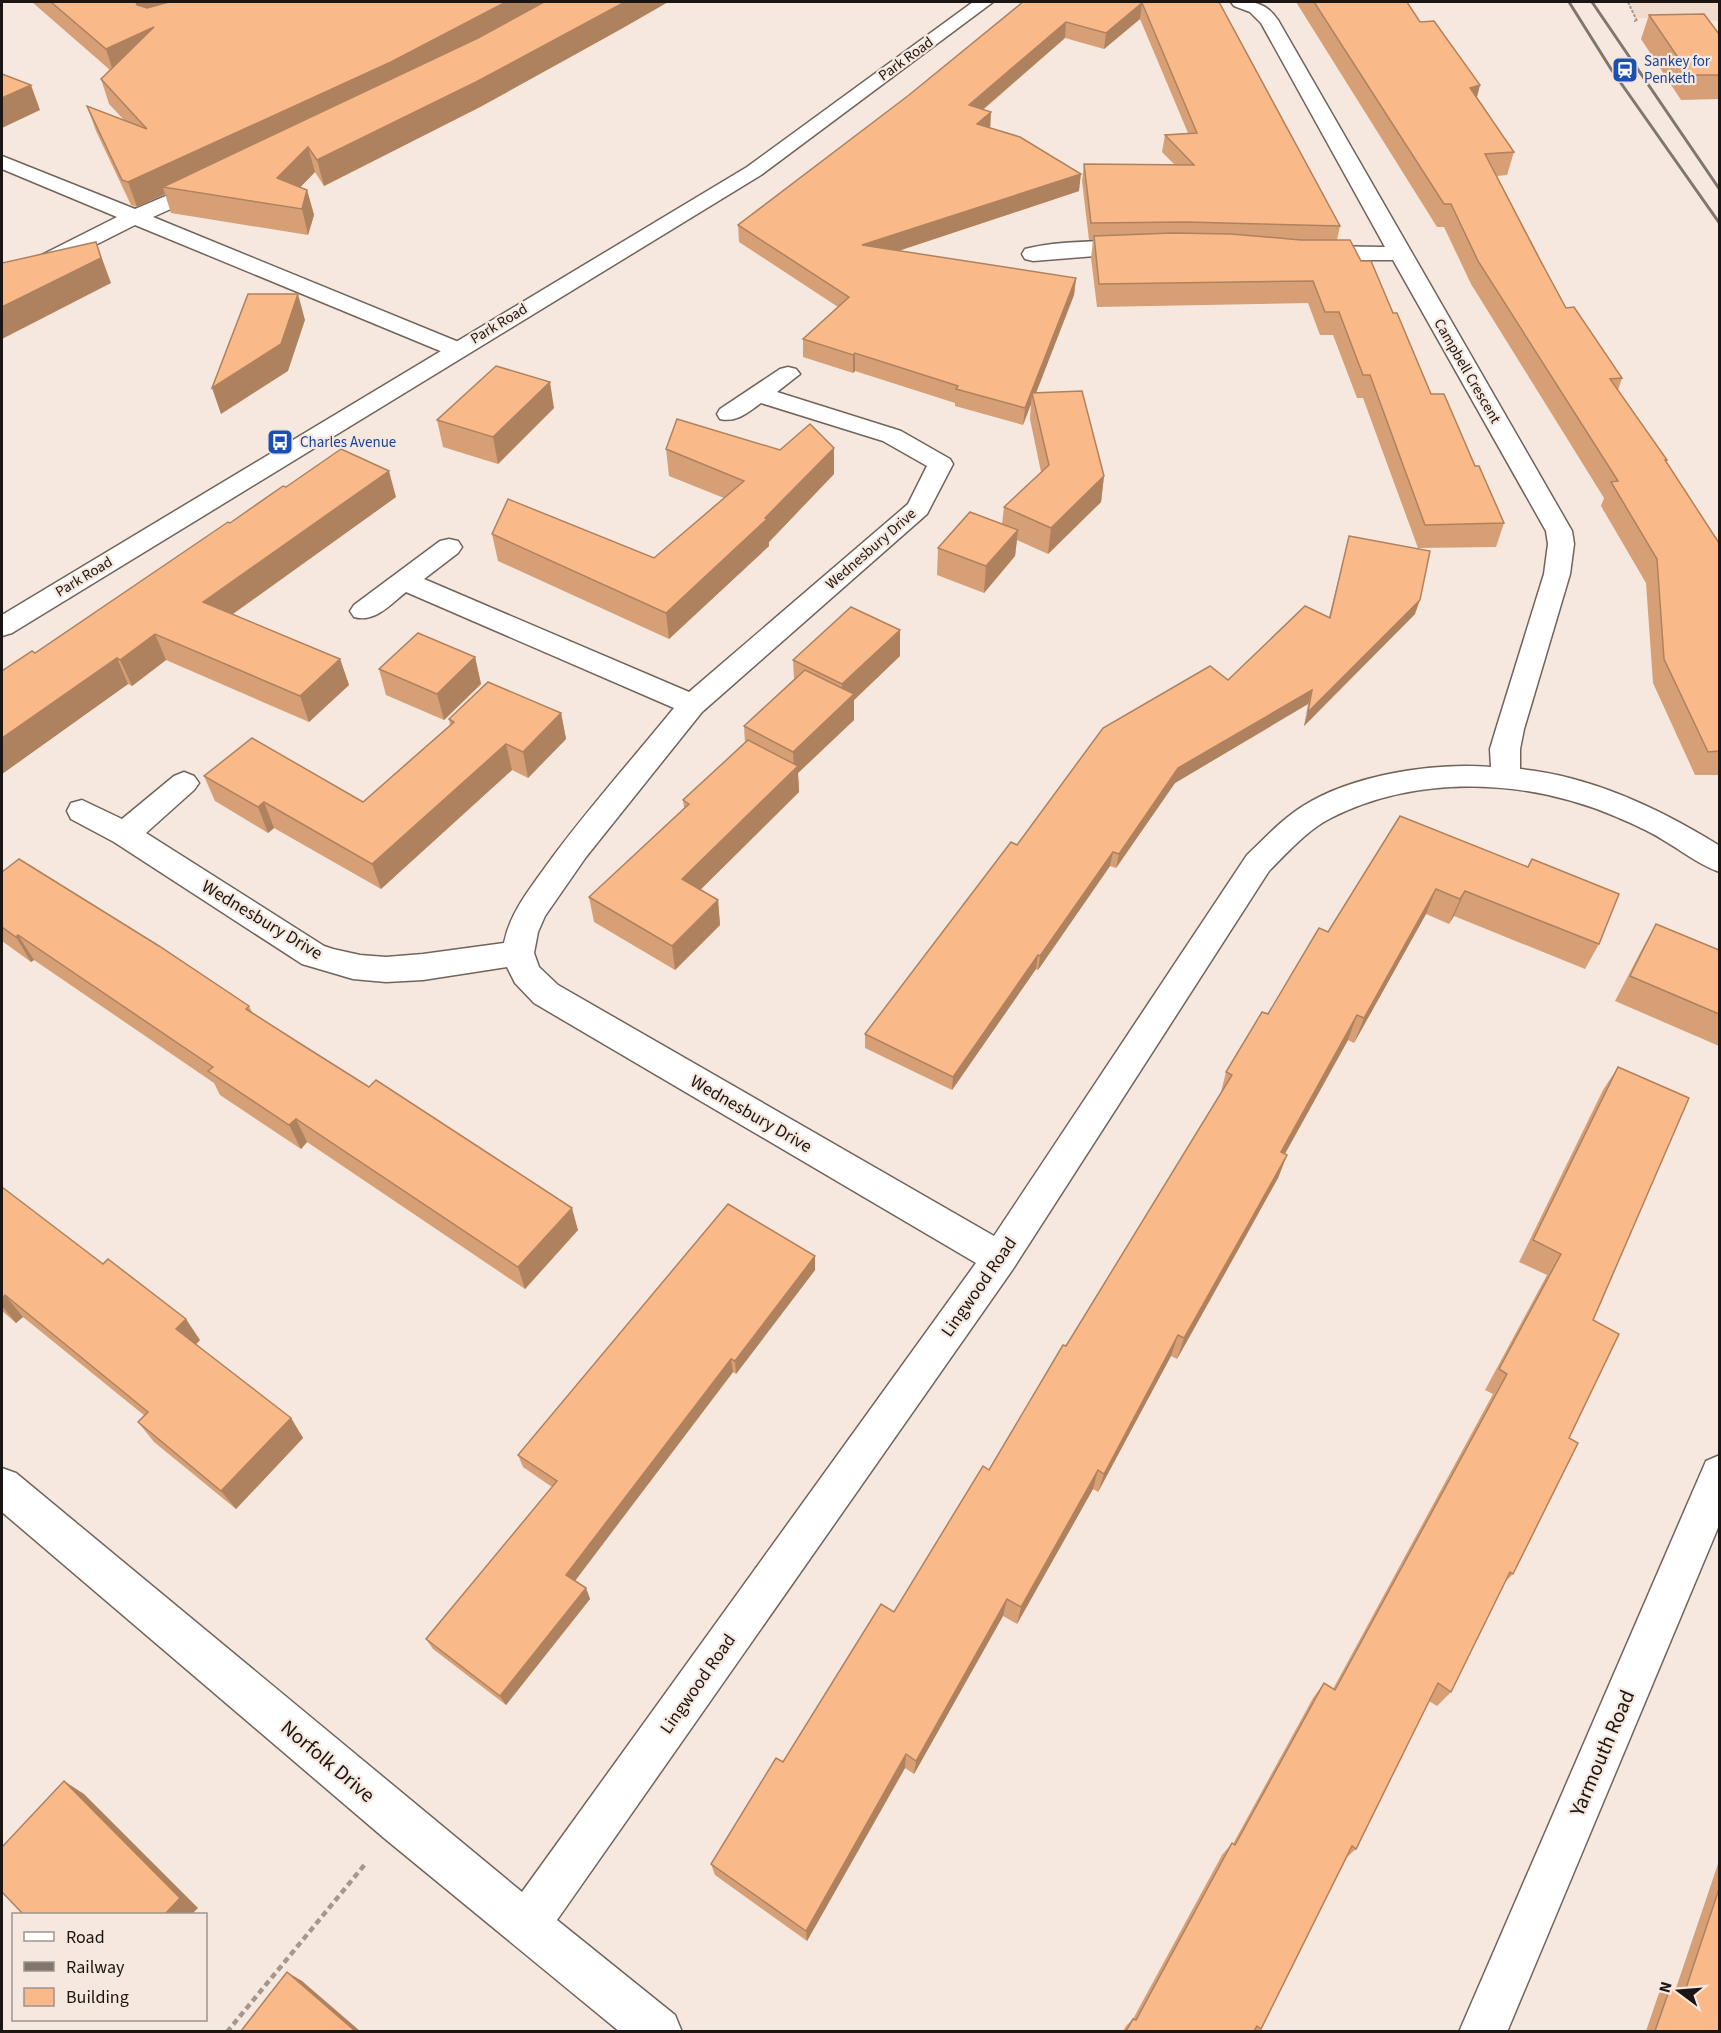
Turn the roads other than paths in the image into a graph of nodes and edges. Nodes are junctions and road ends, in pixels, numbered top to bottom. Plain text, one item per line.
1 (984, 2) edge
2 (1240, 2) edge
3 (2, 162) edge
4 (230, 175) edge
5 (136, 217) junction
6 (1011, 244) dead end
7 (1158, 247) edge
8 (1296, 253) edge
9 (1400, 254) junction
10 (2, 282) edge
11 (458, 350) junction
12 (788, 374) dead end
13 (758, 394) junction
14 (729, 414) dead end
15 (449, 547) dead end
16 (404, 581) junction
17 (364, 611) dead end
18 (2, 627) edge
19 (692, 705) junction
20 (1506, 777) junction
21 (184, 783) dead end
22 (82, 811) dead end
23 (125, 834) junction
24 (1719, 861) edge
25 (518, 953) junction
26 (1000, 1258) junction
27 (1719, 1474) edge
28 (2, 1487) edge
29 (527, 1924) junction
30 (658, 2031) edge
31 (1483, 2031) edge

1 - 11 street, Park Road
2 - 9 street, Campbell Crescent
3 - 5 street
4 - 5 street
5 - 10 street
5 - 11 street
6 - 7 street
8 - 9 street
9 - 20 street, Campbell Crescent
11 - 18 street, Park Road
12 - 13 street
13 - 14 street
13 - 19 street, Wednesbury Drive
15 - 16 street
16 - 17 street
16 - 19 street
19 - 25 street, Wednesbury Drive
20 - 24 street
20 - 26 street, Lingwood Road
21 - 23 street
22 - 23 street, Wednesbury Drive
23 - 25 street, Wednesbury Drive
25 - 26 street, Wednesbury Drive
26 - 29 street, Lingwood Road
27 - 31 street, Yarmouth Road
28 - 29 street, Norfolk Drive
29 - 30 street, Norfolk Drive

